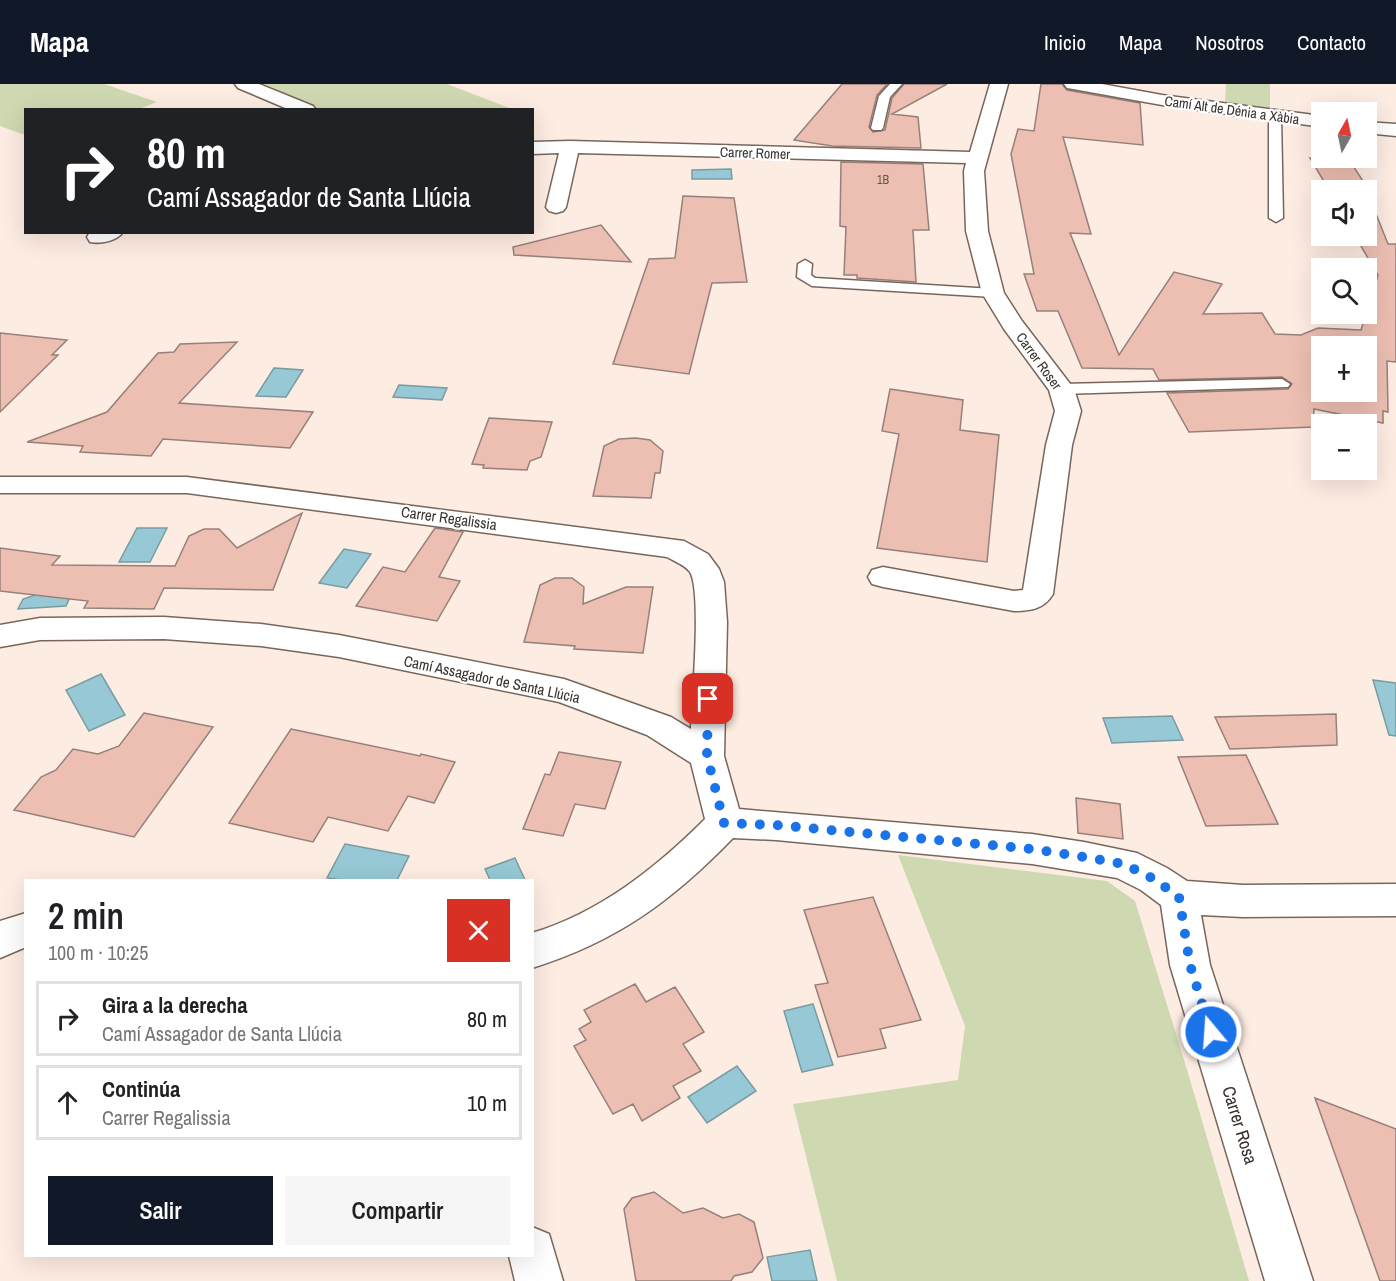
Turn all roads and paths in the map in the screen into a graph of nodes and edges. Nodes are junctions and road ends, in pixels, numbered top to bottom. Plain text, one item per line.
1 (244, 84) edge
2 (896, 84) edge
3 (999, 84) edge
4 (1073, 84) edge
5 (1110, 88) edge
6 (302, 108) edge
7 (1275, 116) junction
8 (1311, 121) edge
9 (1395, 125) edge
10 (1377, 126) edge
11 (877, 128) dead end
12 (570, 147) junction
13 (534, 148) edge
14 (978, 158) junction
15 (556, 207) dead end
16 (1276, 218) dead end
17 (805, 264) dead end
18 (993, 292) junction
19 (1282, 384) dead end
20 (1060, 389) junction
21 (0, 485) edge
22 (883, 577) dead end
23 (0, 636) edge
24 (707, 756) junction
25 (724, 823) junction
26 (1179, 897) junction
27 (1396, 900) edge
28 (24, 930) edge
29 (0, 941) edge
30 (534, 951) edge
31 (533, 1257) edge
32 (539, 1281) edge
33 (1289, 1281) edge

1 - 6 street
2 - 11 lane
3 - 14 street, Carrer Roser
4 - 5 street, Camí Alt de Dénia a Xàbia
5 - 7 street, Camí Alt de Dénia a Xàbia
7 - 8 street, Camí Alt de Dénia a Xàbia
7 - 16 lane
9 - 10 street
12 - 13 street, Carrer Romer
12 - 14 street, Carrer Romer
12 - 15 street
14 - 18 street, Carrer Roser
17 - 18 lane
18 - 20 street, Carrer Roser
19 - 20 lane
20 - 22 street, Carrer Roser
21 - 24 street, Carrer Regalissia
23 - 24 street, Camí Assagador de Santa Llúcia
24 - 25 street
25 - 26 street
25 - 30 street
26 - 27 street
26 - 33 street, Carrer Rosa
28 - 29 street
31 - 32 street

